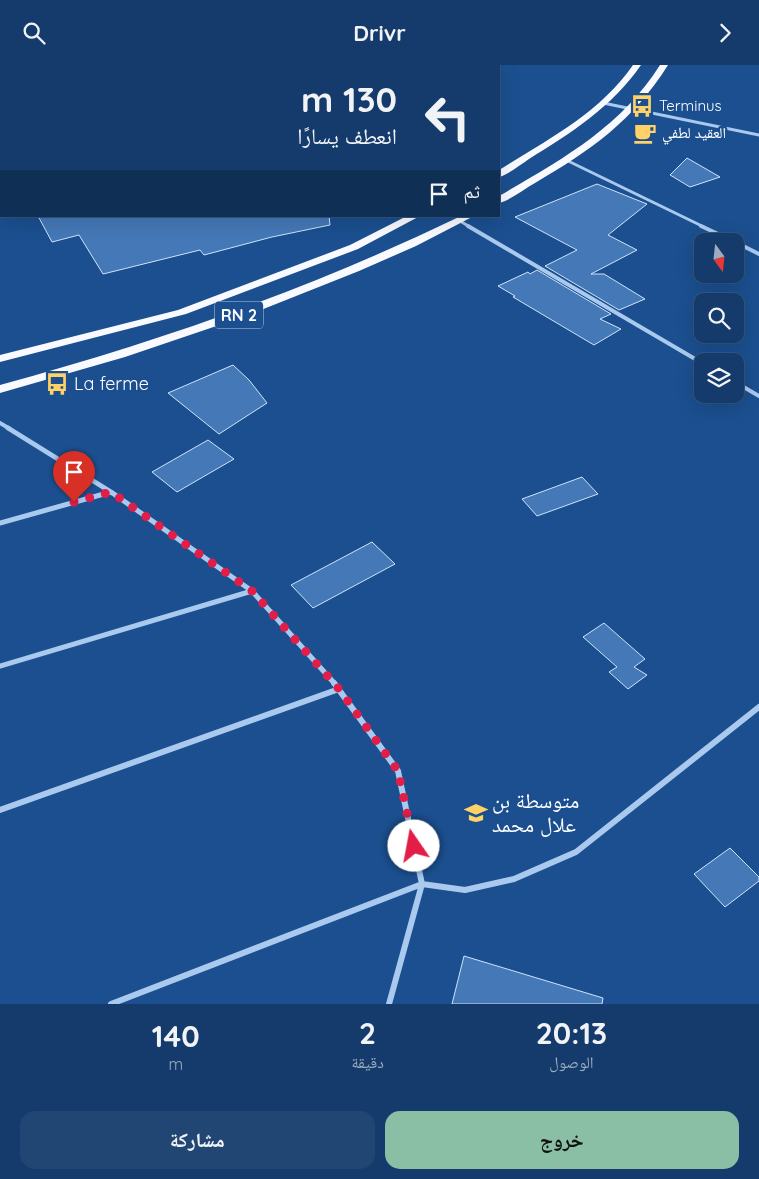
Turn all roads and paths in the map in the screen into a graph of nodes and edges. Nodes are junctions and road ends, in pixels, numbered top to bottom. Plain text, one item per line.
1 (637, 65) edge
2 (664, 65) edge
3 (603, 103) junction
4 (631, 109) junction
5 (759, 135) edge
6 (566, 160) junction
7 (500, 173) edge
8 (500, 199) edge
9 (413, 217) edge
10 (464, 218) edge
11 (716, 233) edge
12 (744, 247) edge
13 (759, 254) edge
14 (694, 358) edge
15 (0, 359) edge
16 (744, 387) edge
17 (0, 389) edge
18 (759, 396) edge
19 (0, 423) edge
20 (111, 492) junction
21 (0, 523) edge
22 (252, 591) junction
23 (0, 666) edge
24 (339, 689) junction
25 (759, 707) edge
26 (0, 810) edge
27 (422, 884) junction
28 (111, 1004) edge
29 (389, 1004) edge

1 - 3 highway
2 - 4 highway
3 - 4 street
3 - 7 highway
4 - 5 street
4 - 6 highway
6 - 8 highway
6 - 11 street
9 - 15 highway, RN 2
10 - 14 street
10 - 17 highway, RN 2
12 - 13 street
16 - 18 street
19 - 20 street
20 - 21 street
20 - 22 street
22 - 23 street
22 - 24 street
24 - 26 street
24 - 27 street
25 - 27 street
27 - 28 street
27 - 29 street

